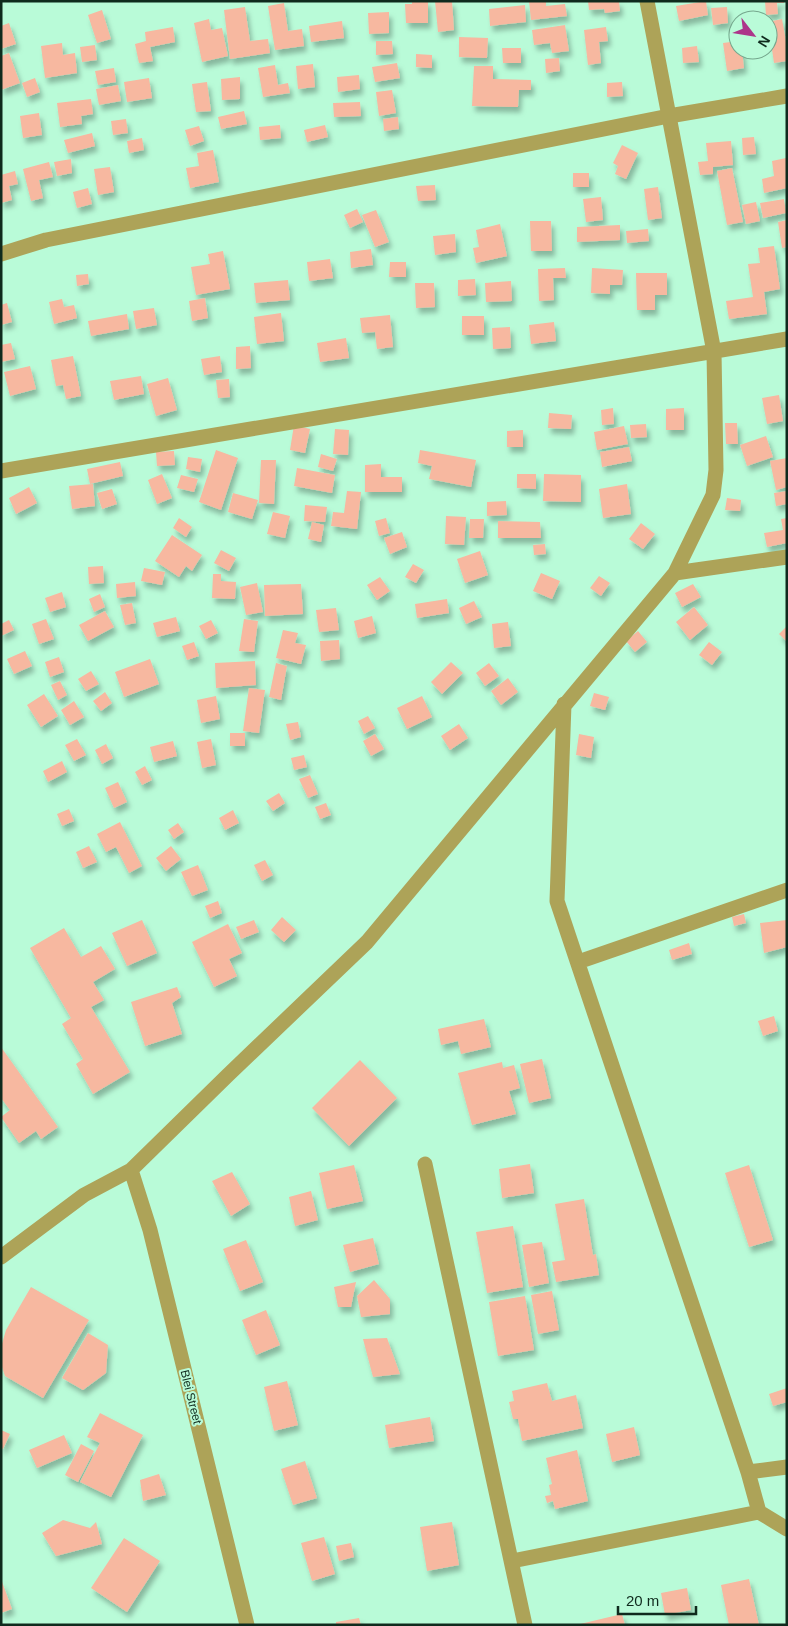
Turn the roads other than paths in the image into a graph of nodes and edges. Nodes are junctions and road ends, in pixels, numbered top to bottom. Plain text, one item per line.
1 (647, 1) edge
2 (787, 96) edge
3 (669, 116) junction
4 (1, 254) edge
5 (787, 339) edge
6 (714, 352) junction
7 (1, 471) edge
8 (787, 557) edge
9 (675, 573) junction
10 (564, 704) junction
11 (787, 890) edge
12 (578, 962) junction
13 (425, 1164) dead end
14 (131, 1170) junction
15 (1, 1257) edge
16 (787, 1467) edge
17 (748, 1472) junction
18 (759, 1512) junction
19 (787, 1529) edge
20 (512, 1561) junction
21 (247, 1625) edge
22 (525, 1625) edge

1 - 3 street
2 - 3 street
3 - 4 street
3 - 6 street
5 - 6 street
6 - 7 street
6 - 9 street
8 - 9 street
9 - 10 street
10 - 12 street
10 - 14 street
11 - 12 street
12 - 17 street
13 - 20 street
14 - 15 street
14 - 21 street, Blei Street
16 - 17 street
17 - 18 street
18 - 19 street
18 - 20 street
20 - 22 street

